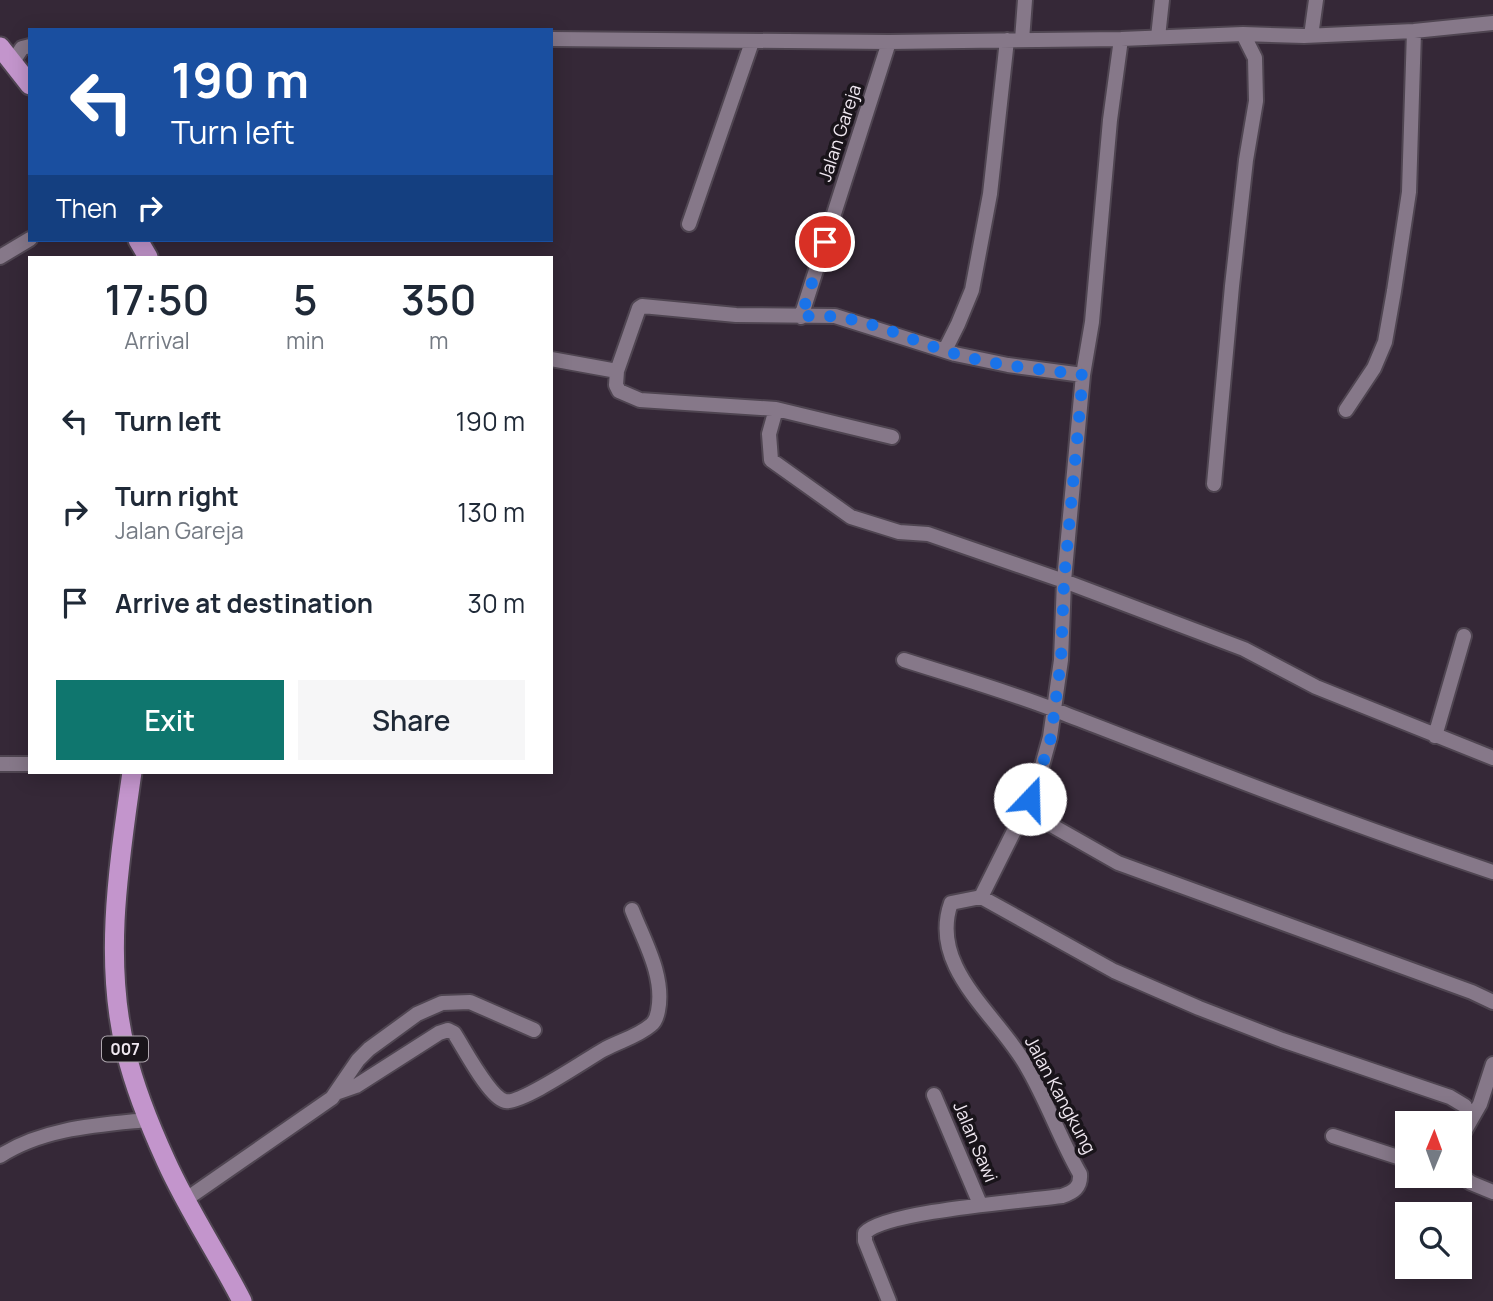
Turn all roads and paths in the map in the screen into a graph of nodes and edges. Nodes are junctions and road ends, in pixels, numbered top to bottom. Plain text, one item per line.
1 (1025, 0) edge
2 (1162, 0) edge
3 (1316, 0) edge
4 (1493, 23) edge
5 (1415, 31) junction
6 (1243, 34) junction
7 (1311, 36) junction
8 (1158, 37) junction
9 (553, 39) edge
10 (1121, 39) junction
11 (1007, 40) junction
12 (1022, 40) junction
13 (752, 41) junction
14 (889, 42) junction
15 (28, 46) edge
16 (3, 51) edge
17 (28, 82) edge
18 (690, 224) dead end
19 (28, 240) edge
20 (0, 257) edge
21 (801, 317) junction
22 (945, 350) junction
23 (553, 359) edge
24 (617, 371) junction
25 (1083, 375) junction
26 (776, 409) junction
27 (1346, 410) dead end
28 (892, 437) dead end
29 (1214, 484) dead end
30 (1064, 581) junction
31 (1464, 636) dead end
32 (904, 660) dead end
33 (1054, 709) junction
34 (1435, 736) junction
35 (1493, 758) edge
36 (0, 764) edge
37 (28, 764) edge
38 (132, 774) edge
39 (1023, 809) junction
40 (1493, 872) edge
41 (981, 897) junction
42 (632, 910) dead end
43 (1493, 1002) edge
44 (534, 1030) dead end
45 (1493, 1064) edge
46 (336, 1093) junction
47 (934, 1095) dead end
48 (1466, 1111) edge
49 (1472, 1117) edge
50 (147, 1120) junction
51 (1333, 1136) dead end
52 (0, 1156) edge
53 (1395, 1156) edge
54 (1472, 1182) edge
55 (1489, 1191) edge
56 (185, 1200) junction
57 (980, 1204) junction
58 (242, 1301) edge
59 (889, 1301) edge

1 - 12 street
2 - 8 street
3 - 7 street
4 - 5 street
5 - 7 street
5 - 27 street
6 - 7 street
6 - 8 street
6 - 29 street
8 - 10 street
9 - 13 street
10 - 12 street
10 - 25 street
11 - 12 street
11 - 14 street
11 - 22 street
13 - 14 street
13 - 18 street
14 - 21 street, Jalan Gareja
15 - 16 street
16 - 17 highway
19 - 20 street
21 - 22 street
21 - 24 street
22 - 25 street
23 - 24 street
24 - 26 street
25 - 30 street
26 - 28 street
26 - 30 street
30 - 33 street
30 - 34 street
31 - 34 street
32 - 33 street
33 - 39 street
33 - 40 street
34 - 35 street
36 - 37 street
38 - 50 highway, 007
39 - 41 street
39 - 43 street
41 - 48 street
41 - 57 street, Jalan Kangkung
42 - 46 street
44 - 46 street
45 - 49 street
46 - 56 street
47 - 57 street, Jalan Sawi
50 - 52 street
50 - 56 highway, 007
51 - 53 street
54 - 55 street
56 - 58 highway, 007
57 - 59 street, Jalan Kangkung

